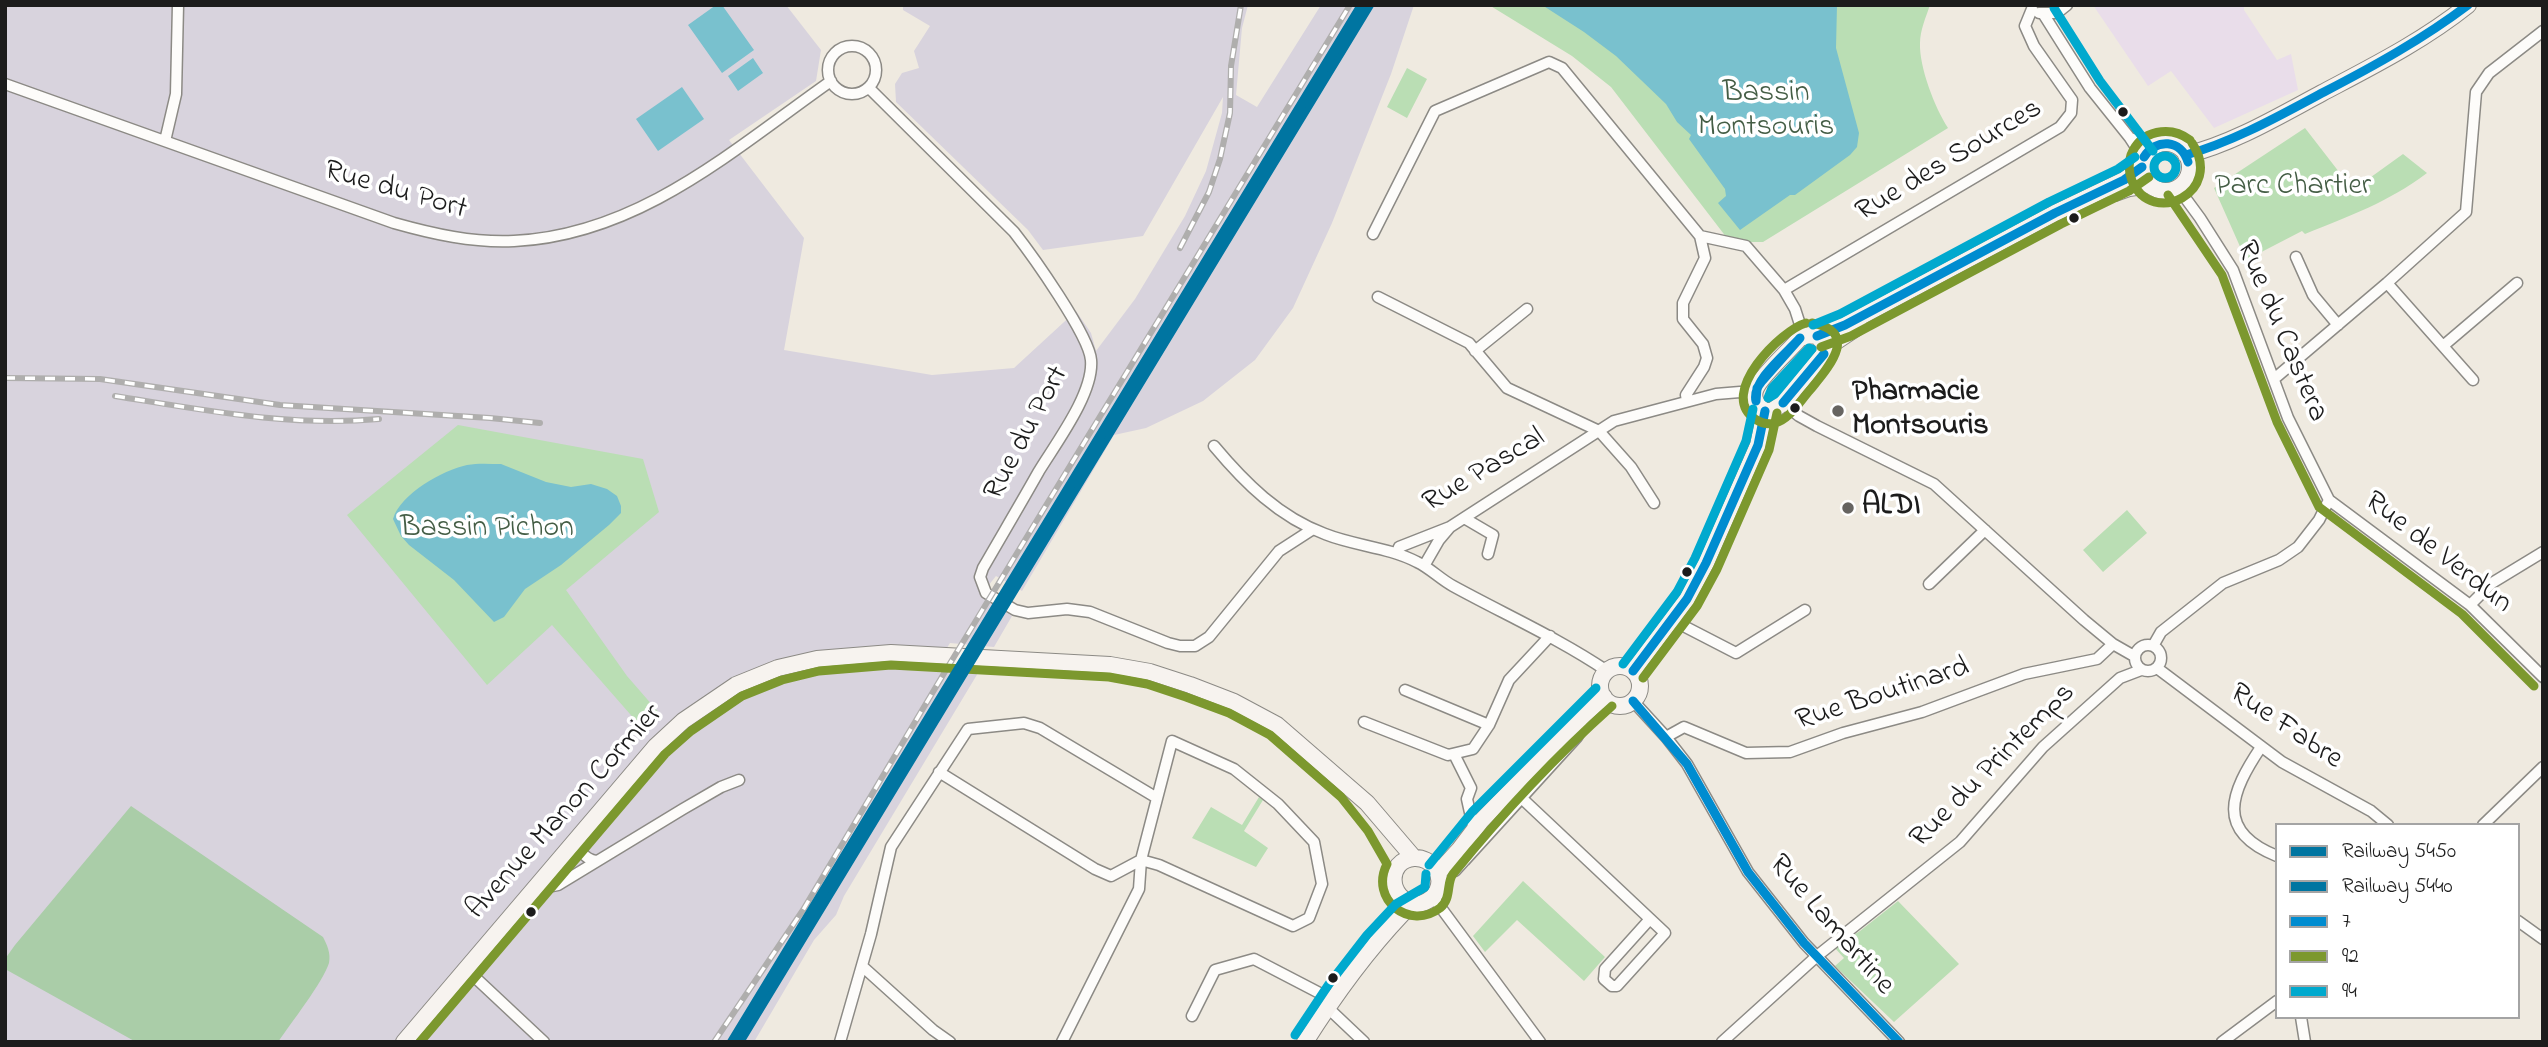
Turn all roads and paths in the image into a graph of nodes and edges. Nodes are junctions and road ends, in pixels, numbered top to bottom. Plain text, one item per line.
1 (178, 5) edge
2 (2067, 5) edge
3 (2468, 5) edge
4 (2030, 7) edge
5 (2057, 13) junction
6 (2044, 15) junction
7 (2543, 31) edge
8 (2057, 36) junction
9 (831, 81) junction
10 (5, 84) edge
11 (869, 88) junction
12 (165, 141) junction
13 (2186, 155) junction
14 (2146, 157) junction
15 (2150, 185) junction
16 (2178, 188) junction
17 (1373, 234) dead end
18 (1700, 236) junction
19 (2295, 257) dead end
20 (2387, 283) junction
21 (2517, 283) dead end
22 (1784, 290) junction
23 (1378, 297) dead end
24 (1527, 309) dead end
25 (2338, 325) junction
26 (1816, 340) junction
27 (2443, 346) junction
28 (1475, 351) junction
29 (2274, 379) junction
30 (2473, 380) dead end
31 (1755, 394) junction
32 (1687, 401) junction
33 (1783, 403) junction
34 (1765, 411) junction
35 (1598, 431) junction
36 (1213, 446) dead end
37 (2329, 500) junction
38 (1654, 503) dead end
39 (1464, 519) junction
40 (1450, 527) junction
41 (1313, 529) junction
42 (1985, 530) junction
43 (2543, 552) edge
44 (1397, 553) junction
45 (1488, 554) dead end
46 (1424, 566) junction
47 (1929, 584) dead end
48 (2470, 605) junction
49 (1805, 610) dead end
50 (1672, 620) junction
51 (1550, 636) junction
52 (2113, 644) junction
53 (2152, 646) junction
54 (2134, 656) junction
55 (2157, 668) junction
56 (2141, 670) junction
57 (1607, 671) junction
58 (1633, 671) junction
59 (2543, 677) edge
60 (1405, 690) dead end
61 (1604, 698) junction
62 (1633, 701) junction
63 (1364, 722) dead end
64 (1489, 725) junction
65 (1665, 737) junction
66 (2261, 747) junction
67 (1454, 754) junction
68 (2543, 767) edge
69 (939, 772) junction
70 (739, 780) dead end
71 (1517, 794) junction
72 (1157, 798) junction
73 (2386, 823) edge
74 (2485, 823) edge
75 (1477, 824) junction
76 (579, 837) junction
77 (1462, 855) junction
78 (2275, 855) edge
79 (1141, 860) junction
80 (596, 861) junction
81 (1407, 861) junction
82 (1455, 871) dead end
83 (1438, 873) junction
84 (544, 880) junction
85 (1397, 893) junction
86 (1433, 897) junction
87 (1416, 904) junction
88 (1650, 919) junction
89 (2520, 922) edge
90 (2543, 939) edge
91 (1374, 944) junction
92 (1817, 956) junction
93 (862, 966) junction
94 (466, 968) junction
95 (2275, 1002) edge
96 (1329, 1003) junction
97 (1192, 1016) dead end
98 (2301, 1019) edge
99 (933, 1030) junction
100 (404, 1042) edge
101 (544, 1042) edge
102 (840, 1042) edge
103 (925, 1042) edge
104 (950, 1042) edge
105 (1062, 1042) edge
106 (1305, 1042) edge
107 (1364, 1042) edge
108 (1540, 1042) edge
109 (1722, 1042) edge
110 (1899, 1042) edge
111 (2222, 1042) edge
112 (2305, 1042) edge

1 - 12 street
2 - 5 street
3 - 13 street
4 - 6 street
4 - 22 street, Rue des Sources
5 - 6 street
5 - 8 street
6 - 8 street
7 - 20 street
8 - 14 street
9 - 11 street
9 - 11 street
9 - 12 street, Rue du Port
10 - 12 street, Rue du Port
11 - 41 street, Rue du Port
13 - 14 street
13 - 16 street
14 - 15 street
14 - 26 street
15 - 16 street
15 - 26 street
16 - 29 street, Rue du Castera
17 - 18 street
18 - 22 street
18 - 32 street
19 - 25 street
20 - 25 street
20 - 27 street
21 - 27 street
22 - 26 street
23 - 28 street
24 - 28 street
25 - 29 street
26 - 31 street
26 - 33 street
27 - 30 street
28 - 35 street
29 - 37 street, Rue du Castera
31 - 32 street, Rue Pascal
31 - 34 street
32 - 35 street, Rue Pascal
33 - 34 street
33 - 42 street
34 - 50 street
35 - 38 street
35 - 39 street, Rue Pascal
36 - 41 street
37 - 48 street, Rue de Verdun
37 - 53 street
39 - 40 street, Rue Pascal
39 - 45 street
40 - 44 street, Rue Pascal
40 - 46 street
41 - 44 street
42 - 47 street
42 - 52 street
43 - 48 street
44 - 46 street
46 - 51 street
48 - 59 street, Rue de Verdun
49 - 50 street
50 - 58 street
51 - 57 street
51 - 64 street
52 - 54 street
52 - 65 street, Rue Boutinard
53 - 54 street
53 - 55 street
54 - 56 street
55 - 56 street
55 - 66 street, Rue Fabre
56 - 92 street, Rue du Printemps
57 - 58 street
57 - 61 street
58 - 62 street
60 - 64 street
61 - 62 street
61 - 71 street
62 - 65 street, Rue Lamartine
63 - 67 street
64 - 67 street
65 - 92 street, Rue Lamartine
66 - 73 street, Rue Fabre
66 - 78 street
67 - 75 street
68 - 74 street
69 - 72 street
69 - 79 street
69 - 93 street
70 - 80 street
71 - 75 street
71 - 77 street
71 - 88 street
72 - 79 street
72 - 79 street
75 - 77 street
75 - 81 street
76 - 80 street
76 - 81 street, Avenue Manon Cormier
76 - 84 street, Avenue Manon Cormier
77 - 82 street
77 - 83 street
79 - 105 street
80 - 84 street
81 - 83 street
81 - 85 street
83 - 86 street
84 - 94 street, Avenue Manon Cormier
85 - 87 street
85 - 91 street
86 - 87 street
86 - 108 street
87 - 91 street
88 - 88 street
89 - 90 street
91 - 96 street
92 - 109 street, Rue du Printemps
92 - 110 street, Rue Lamartine
93 - 99 street
93 - 102 street
94 - 100 street, Avenue Manon Cormier
94 - 101 street
95 - 111 street
96 - 97 street
96 - 106 street
96 - 107 street
98 - 112 street
99 - 103 street
99 - 104 street

